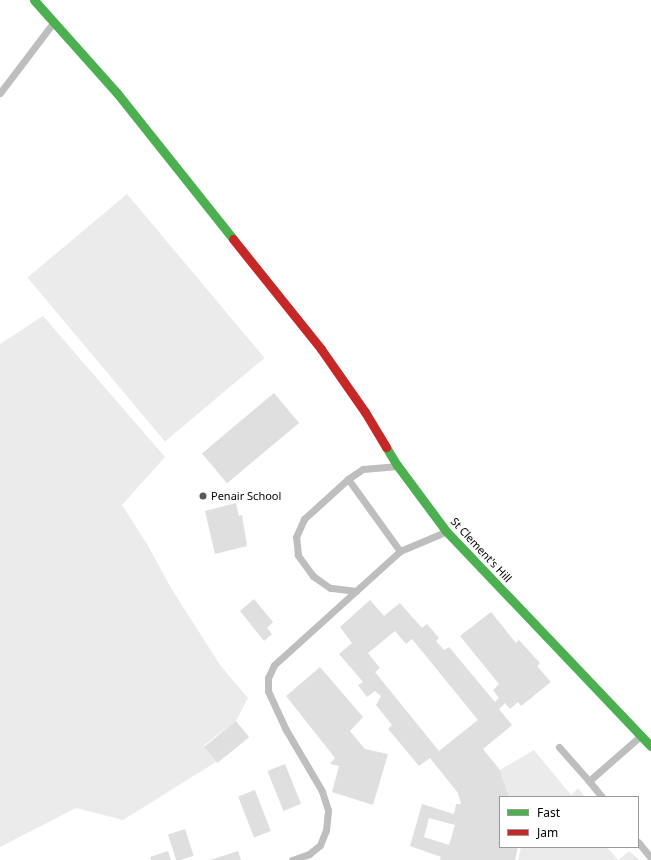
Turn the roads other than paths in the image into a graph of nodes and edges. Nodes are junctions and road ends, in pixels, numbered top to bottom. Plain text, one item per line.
1 (34, 0) edge
2 (54, 22) junction
3 (0, 93) edge
4 (397, 465) junction
5 (348, 479) junction
6 (446, 531) junction
7 (400, 551) junction
8 (356, 591) junction
9 (641, 735) junction
10 (651, 746) edge
11 (558, 747) dead end
12 (589, 781) junction
13 (601, 796) edge
14 (639, 843) edge
15 (651, 858) edge
16 (292, 860) edge

1 - 2 street, St Clement's Hill
2 - 3 lane
2 - 4 street, St Clement's Hill
4 - 5 lane
4 - 6 street, St Clement's Hill
5 - 7 lane
5 - 8 lane
6 - 7 lane
6 - 9 street, St Clement's Hill
7 - 8 lane
8 - 16 lane
9 - 10 street, St Clement's Hill
9 - 12 lane
11 - 12 lane
12 - 13 lane
14 - 15 lane

